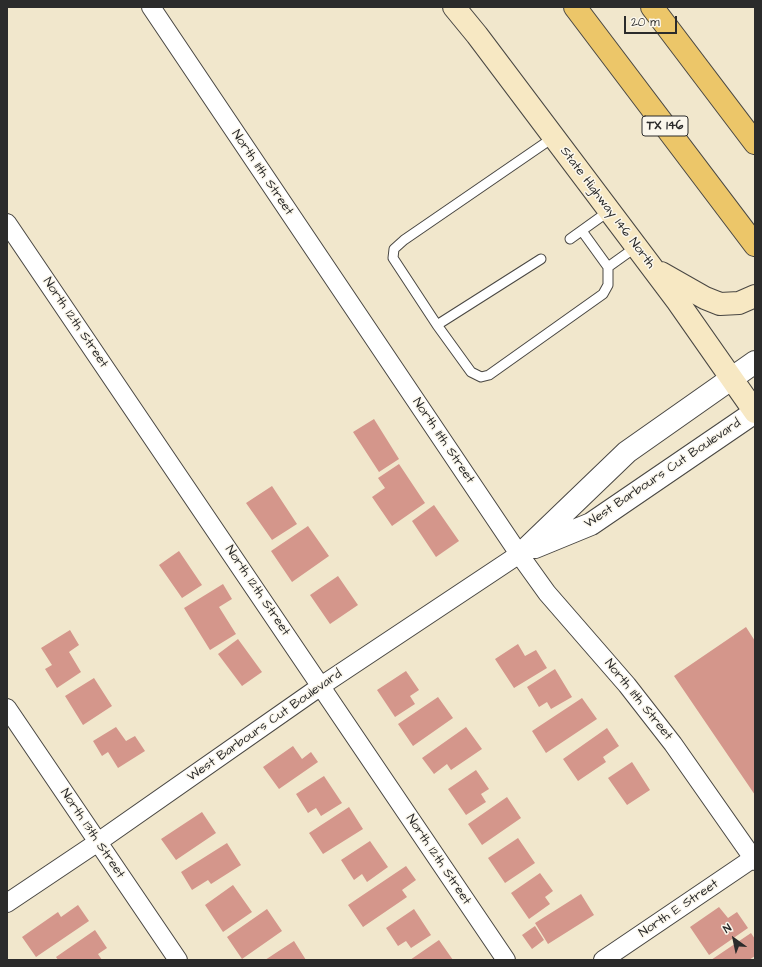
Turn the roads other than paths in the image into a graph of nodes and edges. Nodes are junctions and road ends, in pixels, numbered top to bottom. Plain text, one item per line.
1 (151, 7) edge
2 (454, 7) edge
3 (575, 7) edge
4 (652, 7) edge
5 (554, 138) junction
6 (755, 143) edge
7 (609, 211) junction
8 (7, 223) edge
9 (582, 231) junction
10 (570, 239) dead end
11 (755, 244) edge
12 (636, 247) junction
13 (541, 260) dead end
14 (608, 267) junction
15 (651, 268) junction
16 (755, 296) edge
17 (437, 325) junction
18 (755, 362) edge
19 (732, 378) junction
20 (755, 412) edge
21 (522, 553) junction
22 (320, 686) junction
23 (7, 708) edge
24 (98, 842) junction
25 (754, 859) edge
26 (7, 903) edge
27 (178, 960) edge
28 (506, 960) edge
29 (603, 960) edge

1 - 21 street, North 11th Street
2 - 5 main road, State Highway 146 North
3 - 11 highway, TX 146
4 - 6 highway
5 - 7 main road, State Highway 146 North
5 - 17 lane
7 - 9 lane
7 - 12 main road, State Highway 146 North
8 - 22 street, North 12th Street
9 - 10 lane
9 - 14 lane
12 - 14 lane
12 - 15 main road, State Highway 146 North
13 - 17 lane
14 - 17 lane
15 - 16 main road
15 - 19 main road, State Highway 146 North
18 - 19 street, West Barbours Cut Boulevard
19 - 20 main road, State Highway 146 North
19 - 21 street, West Barbours Cut Boulevard
20 - 21 street, West Barbours Cut Boulevard
21 - 22 street, West Barbours Cut Boulevard
21 - 25 street, North 11th Street
22 - 24 street, West Barbours Cut Boulevard
22 - 28 street, North 12th Street
23 - 24 street, North 13th Street
24 - 26 street, West Barbours Cut Boulevard
24 - 27 street, North 13th Street
25 - 29 street, North E Street

